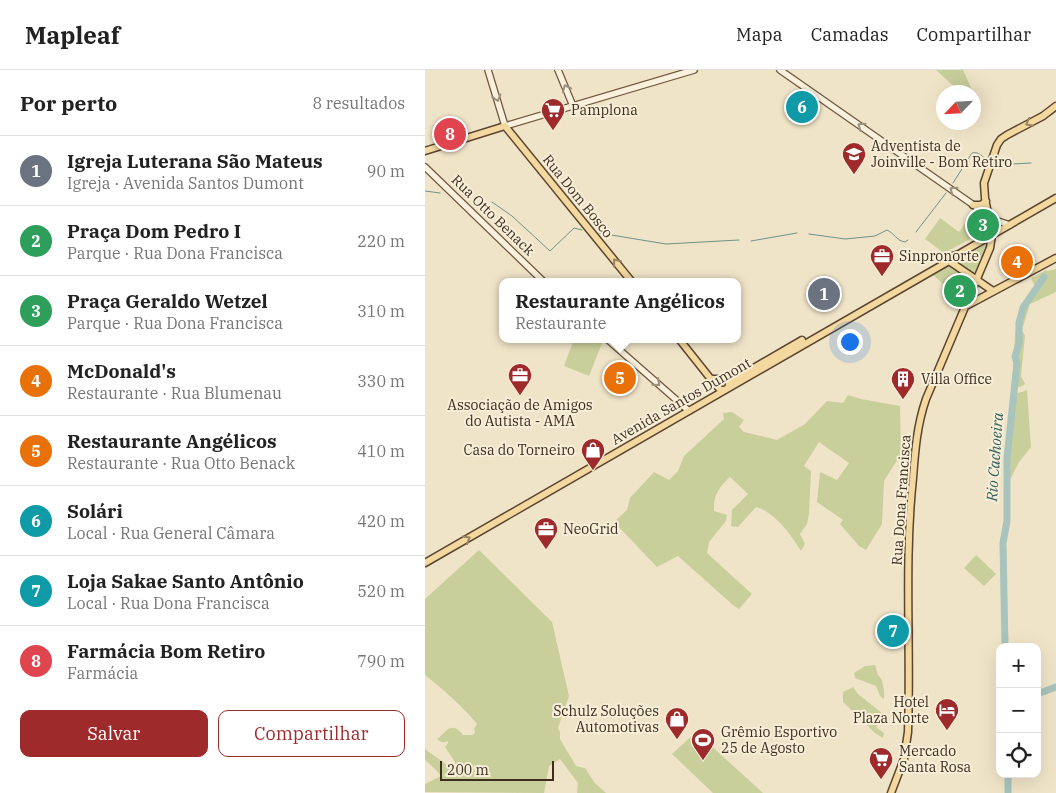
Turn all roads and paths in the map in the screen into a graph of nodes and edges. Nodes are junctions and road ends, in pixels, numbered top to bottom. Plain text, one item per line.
1 (488, 70) edge
2 (558, 70) edge
3 (694, 70) edge
4 (781, 70) edge
5 (573, 106) junction
6 (1056, 106) edge
7 (505, 126) junction
8 (425, 150) edge
9 (425, 167) edge
10 (1056, 198) edge
11 (986, 200) junction
12 (973, 204) junction
13 (988, 215) junction
14 (1010, 225) junction
15 (992, 235) junction
16 (959, 254) junction
17 (1056, 258) edge
18 (951, 262) junction
19 (540, 278) edge
20 (629, 278) edge
21 (977, 280) junction
22 (993, 291) junction
23 (966, 306) junction
24 (612, 343) edge
25 (682, 343) edge
26 (724, 380) junction
27 (727, 389) junction
28 (689, 411) junction
29 (425, 563) edge
30 (891, 793) edge

1 -> 7 main road
5 -> 2 main road
3 - 5 main road
12 -> 4 main road
5 - 7 main road
6 -> 11 main road, Rua Dona Francisca
7 - 8 main road
20 -> 7 main road, Rua Dom Bosco
9 - 19 main road, Rua Otto Benack
10 - 14 main road, Avenida Santos Dumont
11 - 12 main road
11 - 13 main road, Rua Dona Francisca
12 - 13 main road
13 - 14 main road
13 - 15 main road, Rua Dona Francisca
14 - 15 main road, Avenida Santos Dumont
15 - 16 main road, Avenida Santos Dumont
15 - 21 main road, Rua Dona Francisca
16 - 18 main road
16 - 26 main road, Avenida Santos Dumont
17 - 22 main road
18 - 21 main road
18 - 27 main road, Avenida Santos Dumont
21 - 22 main road
21 - 23 main road, Rua Dona Francisca
22 - 23 main road
23 - 30 main road, Rua Dona Francisca
24 -> 28 main road
25 - 26 main road
26 - 27 main road
26 - 27 main road
27 - 28 main road, Avenida Santos Dumont
29 -> 28 main road, Avenida Santos Dumont

